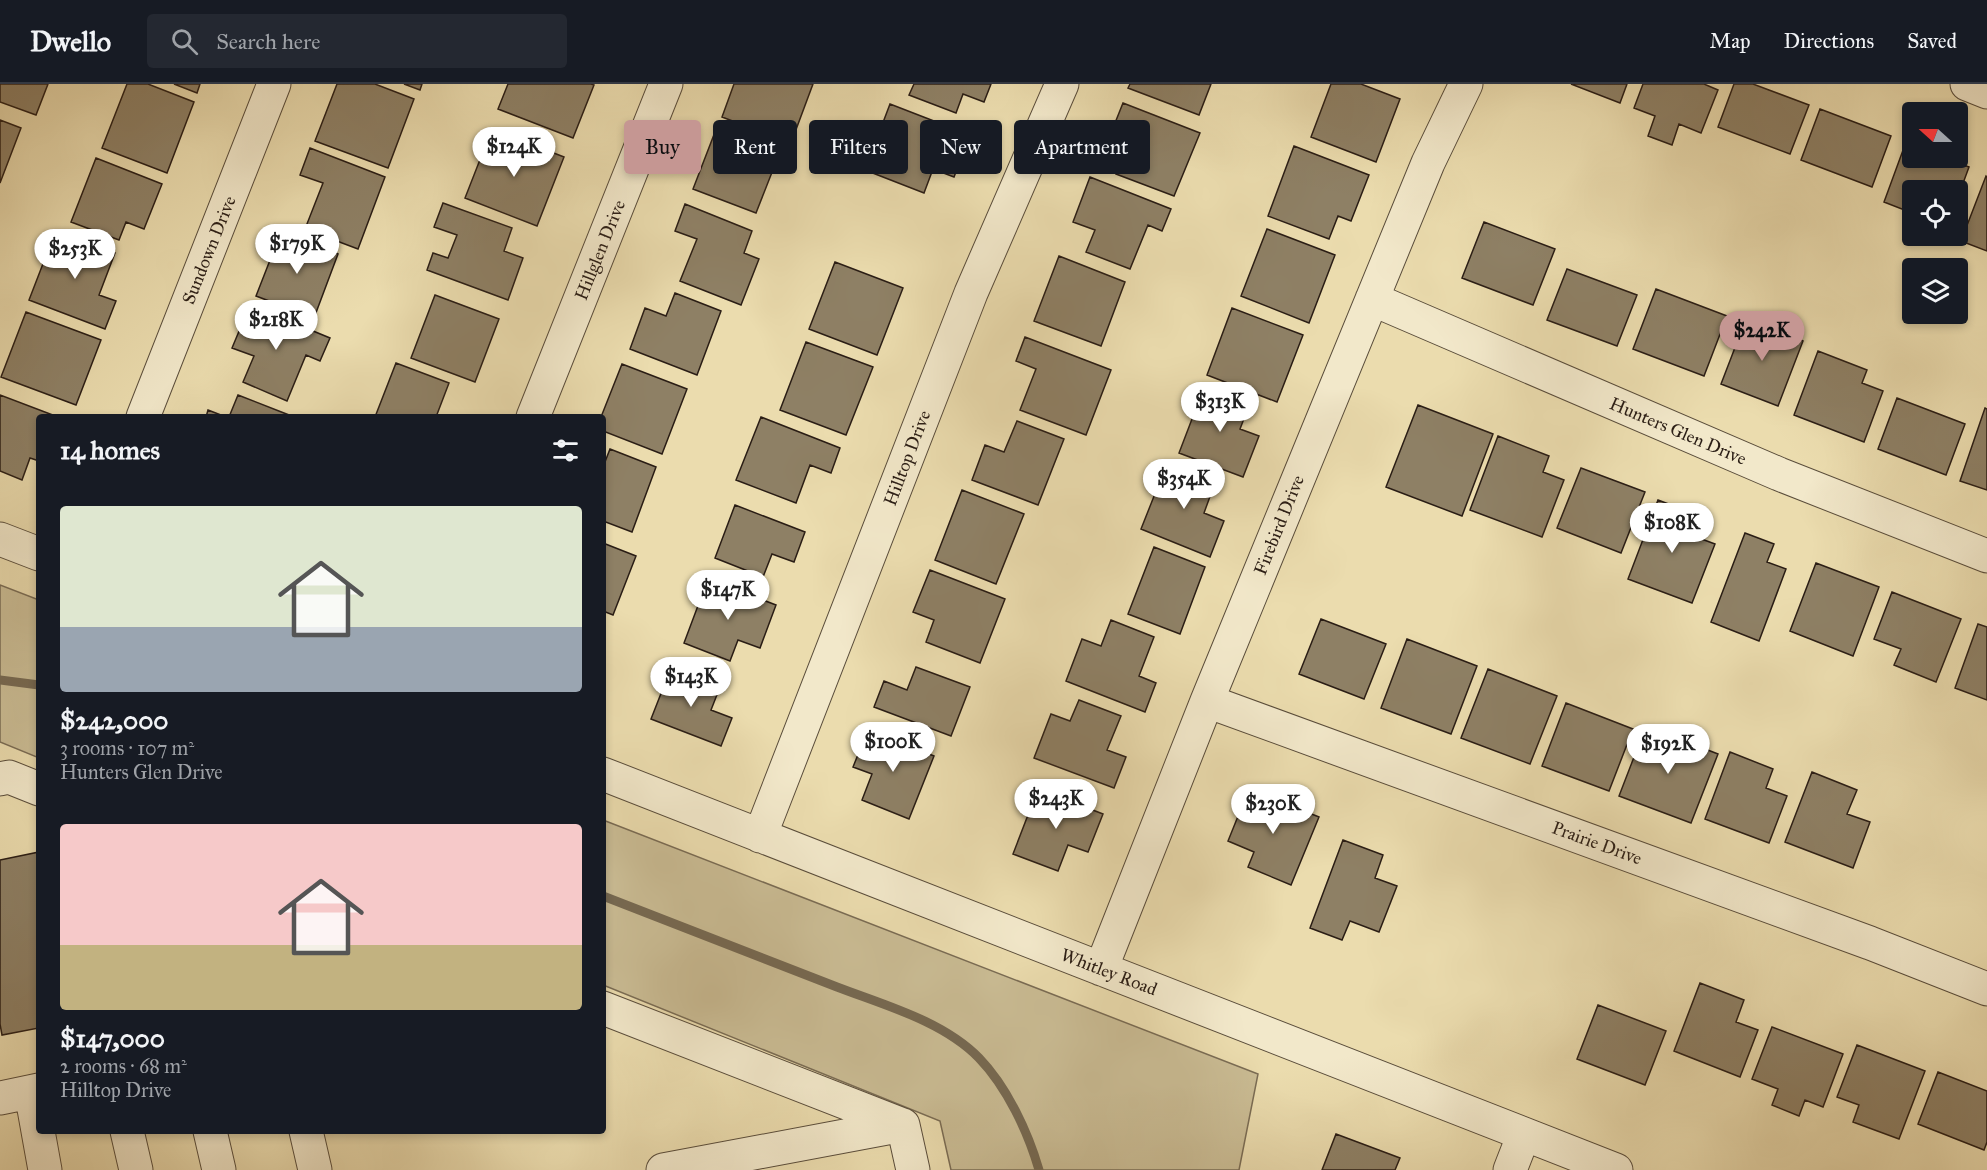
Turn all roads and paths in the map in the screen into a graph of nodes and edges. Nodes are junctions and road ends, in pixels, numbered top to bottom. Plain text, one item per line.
1 (274, 84) edge
2 (666, 84) edge
3 (1062, 84) edge
4 (1466, 84) edge
5 (1967, 84) edge
6 (1987, 92) edge
7 (1372, 298) junction
8 (144, 414) edge
9 (534, 414) edge
10 (0, 539) edge
11 (36, 553) edge
12 (1987, 555) edge
13 (1207, 700) junction
14 (606, 775) edge
15 (0, 779) edge
16 (36, 788) edge
17 (760, 836) junction
18 (1101, 969) junction
19 (1987, 989) edge
20 (606, 1009) edge
21 (23, 1093) edge
22 (903, 1125) junction
23 (128, 1134) edge
24 (211, 1134) edge
25 (307, 1134) edge
26 (1524, 1134) junction
27 (45, 1170) edge
28 (136, 1170) edge
29 (219, 1170) edge
30 (315, 1170) edge
31 (663, 1170) edge
32 (913, 1170) edge
33 (1510, 1170) edge
34 (1616, 1170) edge

1 - 8 street, Sundown Drive
2 - 9 street, Hillglen Drive
3 - 17 street, Hilltop Drive
4 - 7 street, Firebird Drive
5 - 6 street
7 - 12 street, Hunters Glen Drive
7 - 13 street, Firebird Drive
10 - 11 street
13 - 18 street, Firebird Drive
13 - 19 street, Prairie Drive
14 - 17 street, Whitley Road
15 - 16 street
17 - 18 street, Whitley Road
18 - 26 street, Whitley Road
20 - 22 street
21 - 27 street
22 - 31 street
22 - 32 street
23 - 28 street
24 - 29 street
25 - 30 street
26 - 33 street
26 - 34 street, Whitley Road

